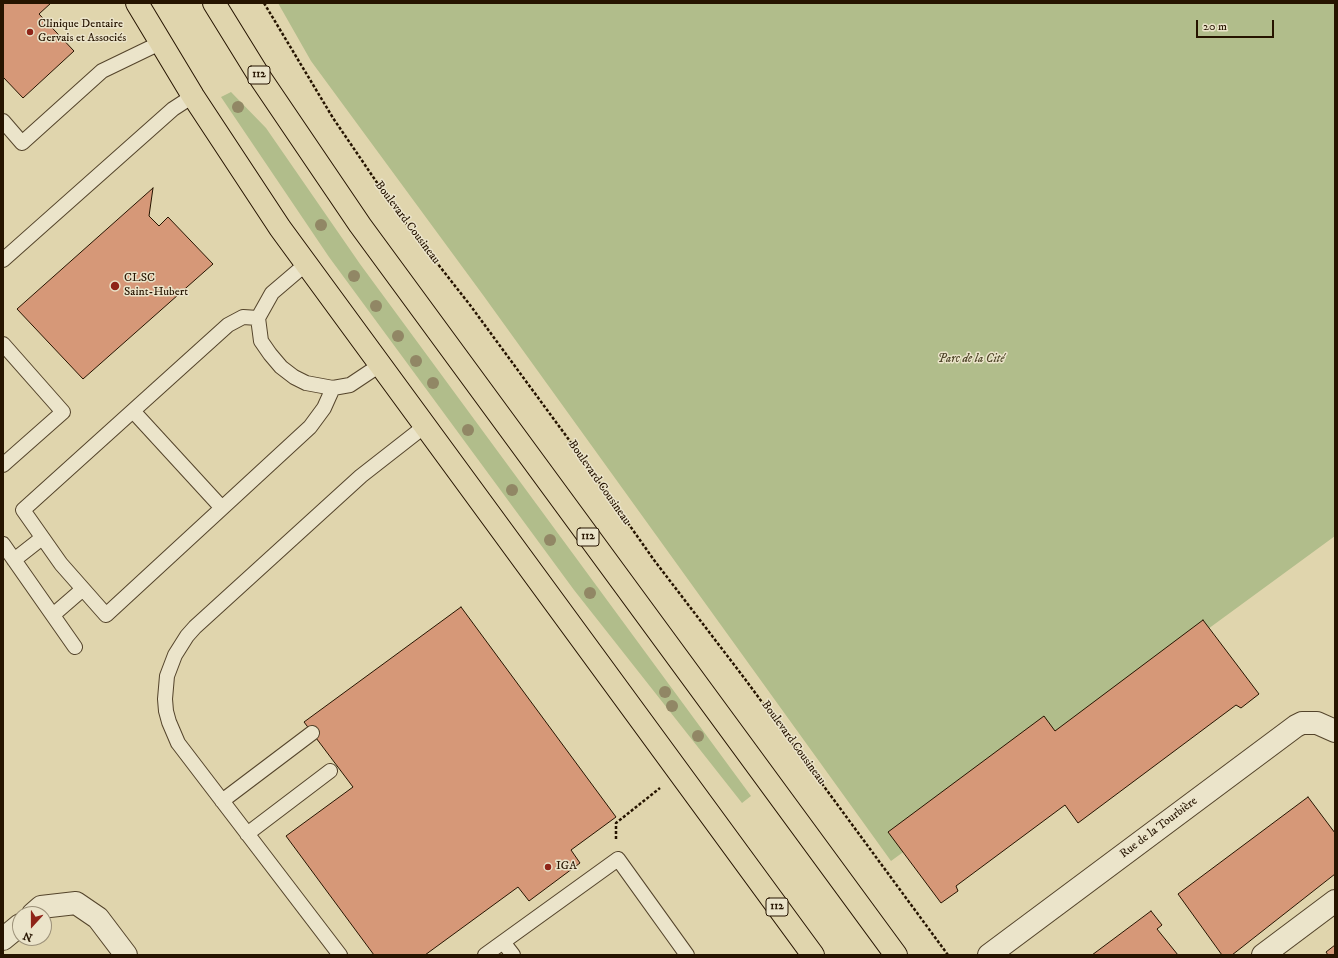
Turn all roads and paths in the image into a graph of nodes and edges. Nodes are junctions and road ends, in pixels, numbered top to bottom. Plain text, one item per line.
1 (137, 3) edge
2 (214, 3) edge
3 (264, 3) edge
4 (160, 43) junction
5 (193, 96) junction
6 (3, 122) edge
7 (3, 260) edge
8 (306, 264) junction
9 (258, 318) junction
10 (3, 344) edge
11 (380, 365) junction
12 (333, 388) junction
13 (133, 411) junction
14 (425, 426) junction
15 (3, 465) edge
16 (222, 508) junction
17 (42, 538) junction
18 (3, 544) edge
19 (14, 560) junction
20 (83, 589) junction
21 (53, 615) junction
22 (75, 647) dead end
23 (1335, 731) edge
24 (312, 733) dead end
25 (330, 771) dead end
26 (661, 787) dead end
27 (222, 801) junction
28 (616, 823) dead end
29 (248, 834) junction
30 (1335, 901) edge
31 (50, 906) edge
32 (12, 932) edge
33 (3, 939) edge
34 (504, 942) junction
35 (126, 955) edge
36 (340, 955) edge
37 (485, 955) edge
38 (513, 955) edge
39 (687, 955) edge
40 (813, 955) edge
41 (896, 955) edge
42 (948, 955) edge
43 (989, 955) edge
44 (1263, 955) edge

1 - 4 main road, 112
2 - 41 main road, 112
3 - 42 path, Boulevard Cousineau
4 - 5 main road, 112
4 - 6 lane
5 - 7 lane
5 - 8 main road, 112
8 - 9 lane
8 - 11 main road, 112
9 - 12 lane
9 - 13 lane
10 - 15 lane
11 - 12 lane
11 - 14 main road, 112
12 - 16 lane
13 - 16 lane
13 - 17 lane
14 - 27 lane
14 - 40 main road, 112
16 - 20 lane
17 - 19 lane
17 - 20 lane
18 - 19 lane
19 - 21 lane
20 - 21 lane
21 - 22 lane
23 - 43 street, Rue de la Tourbière
24 - 27 lane
25 - 29 lane
26 - 28 path
27 - 29 lane
29 - 36 lane
30 - 44 street
31 - 35 street
32 - 33 street
34 - 37 lane
34 - 38 lane
34 - 39 lane

